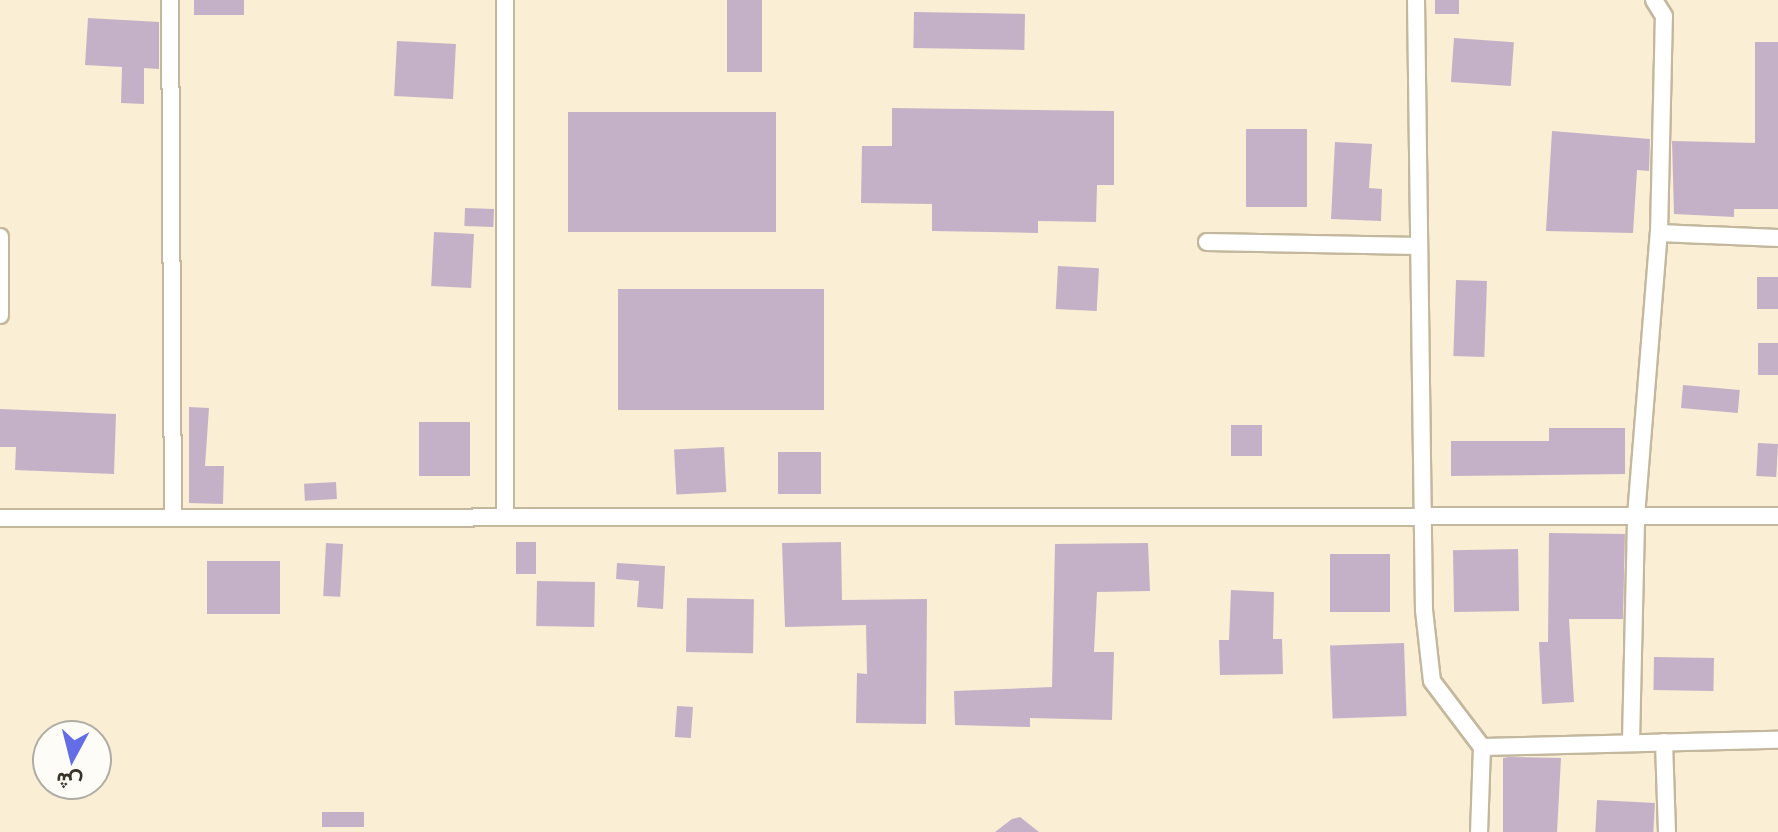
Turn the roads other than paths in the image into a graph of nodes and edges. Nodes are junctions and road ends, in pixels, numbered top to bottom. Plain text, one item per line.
1 (170, 0) edge
2 (505, 0) edge
3 (1416, 0) edge
4 (1654, 0) edge
5 (1659, 233) junction
6 (0, 237) edge
7 (1778, 238) edge
8 (1207, 242) dead end
9 (1418, 246) junction
10 (0, 315) edge
11 (1423, 515) junction
12 (505, 516) junction
13 (1636, 516) junction
14 (1778, 516) edge
15 (173, 517) junction
16 (0, 518) edge
17 (1778, 740) edge
18 (1631, 742) junction
19 (1664, 742) junction
20 (1482, 747) junction
21 (1479, 832) edge
22 (1667, 832) edge

1 - 15 street
2 - 12 street
3 - 9 street
4 - 5 street
5 - 7 street
5 - 13 street
6 - 10 street
8 - 9 street
9 - 11 street
11 - 12 street
11 - 13 street
11 - 20 street
12 - 15 street
13 - 14 street
13 - 18 street
15 - 16 street
17 - 19 street
18 - 19 street
18 - 20 street
19 - 22 street
20 - 21 street

